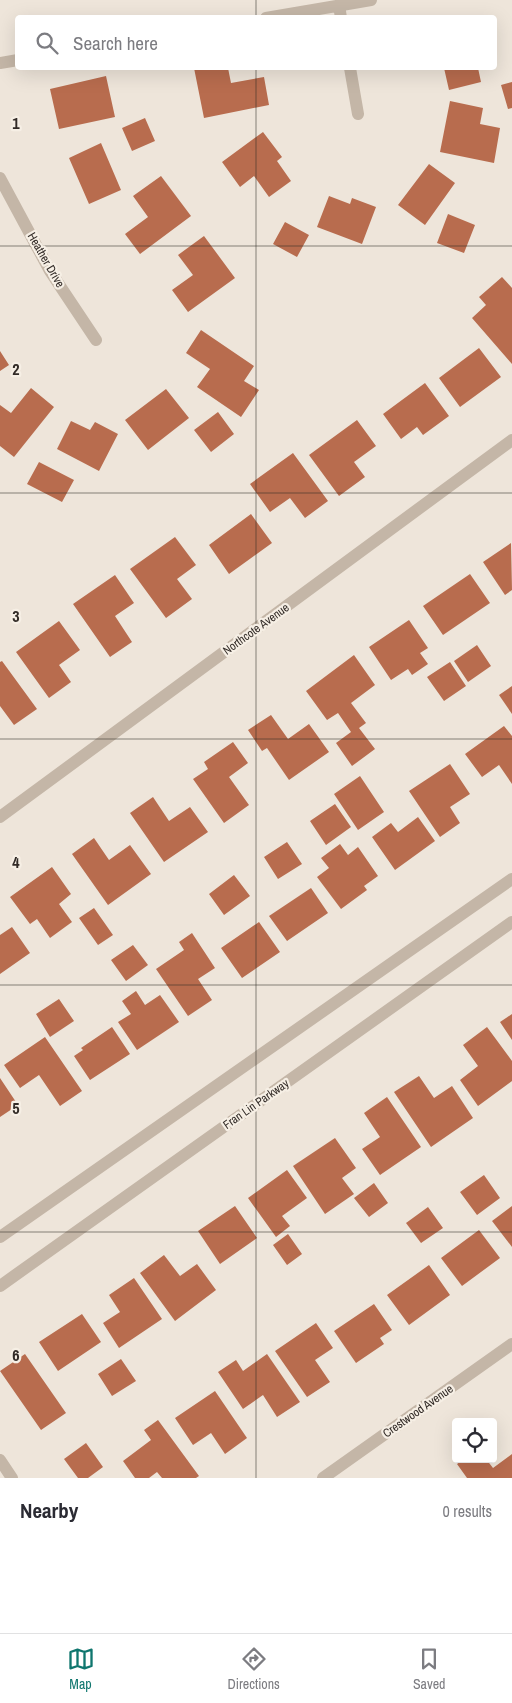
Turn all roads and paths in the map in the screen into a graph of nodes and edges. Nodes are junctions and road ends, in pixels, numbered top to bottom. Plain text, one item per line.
1 (370, 0) edge
2 (340, 11) edge
3 (298, 15) edge
4 (15, 60) edge
5 (0, 63) edge
6 (350, 70) edge
7 (358, 114) dead end
8 (0, 178) edge
9 (96, 340) dead end
10 (512, 440) edge
11 (0, 817) edge
12 (512, 879) edge
13 (512, 922) edge
14 (0, 1236) edge
15 (0, 1286) edge
16 (512, 1344) edge
17 (0, 1460) edge
18 (12, 1478) edge
19 (323, 1478) edge

1 - 2 street
2 - 3 street
4 - 5 street
6 - 7 street
8 - 9 street, Heather Drive
10 - 11 street, Northcote Avenue
12 - 14 street
13 - 15 street, Fran Lin Parkway
16 - 19 street, Crestwood Avenue
17 - 18 street

